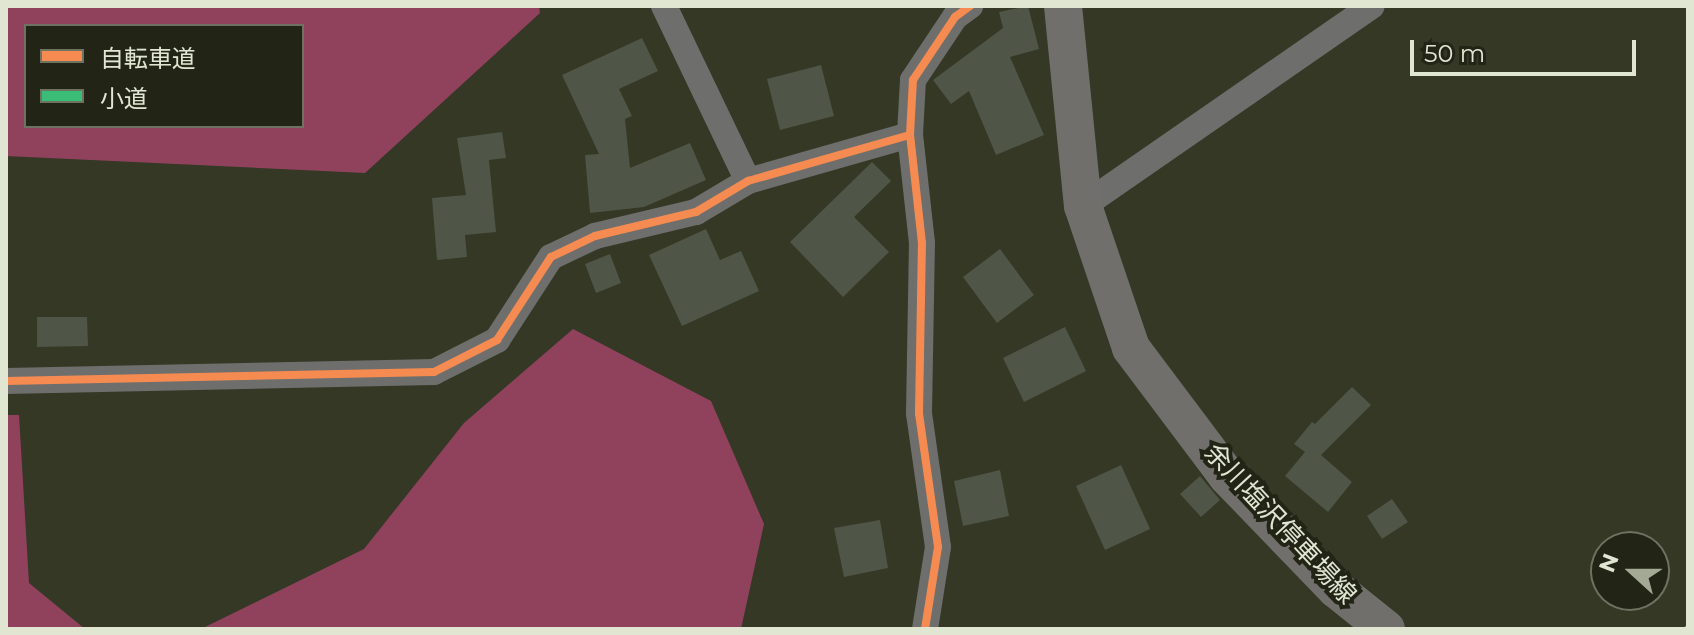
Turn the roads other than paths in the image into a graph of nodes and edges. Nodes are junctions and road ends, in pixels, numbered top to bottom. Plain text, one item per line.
1 (664, 6) edge
2 (970, 6) edge
3 (1063, 6) edge
4 (1372, 6) edge
5 (910, 135) junction
6 (748, 181) junction
7 (1083, 206) junction
8 (6, 381) edge
9 (925, 629) edge
10 (1386, 629) edge

1 - 6 street
2 - 5 street
3 - 7 main road, 余川塩沢停車場線
4 - 7 street
5 - 6 street
5 - 9 street
6 - 8 street
7 - 10 main road, 余川塩沢停車場線

